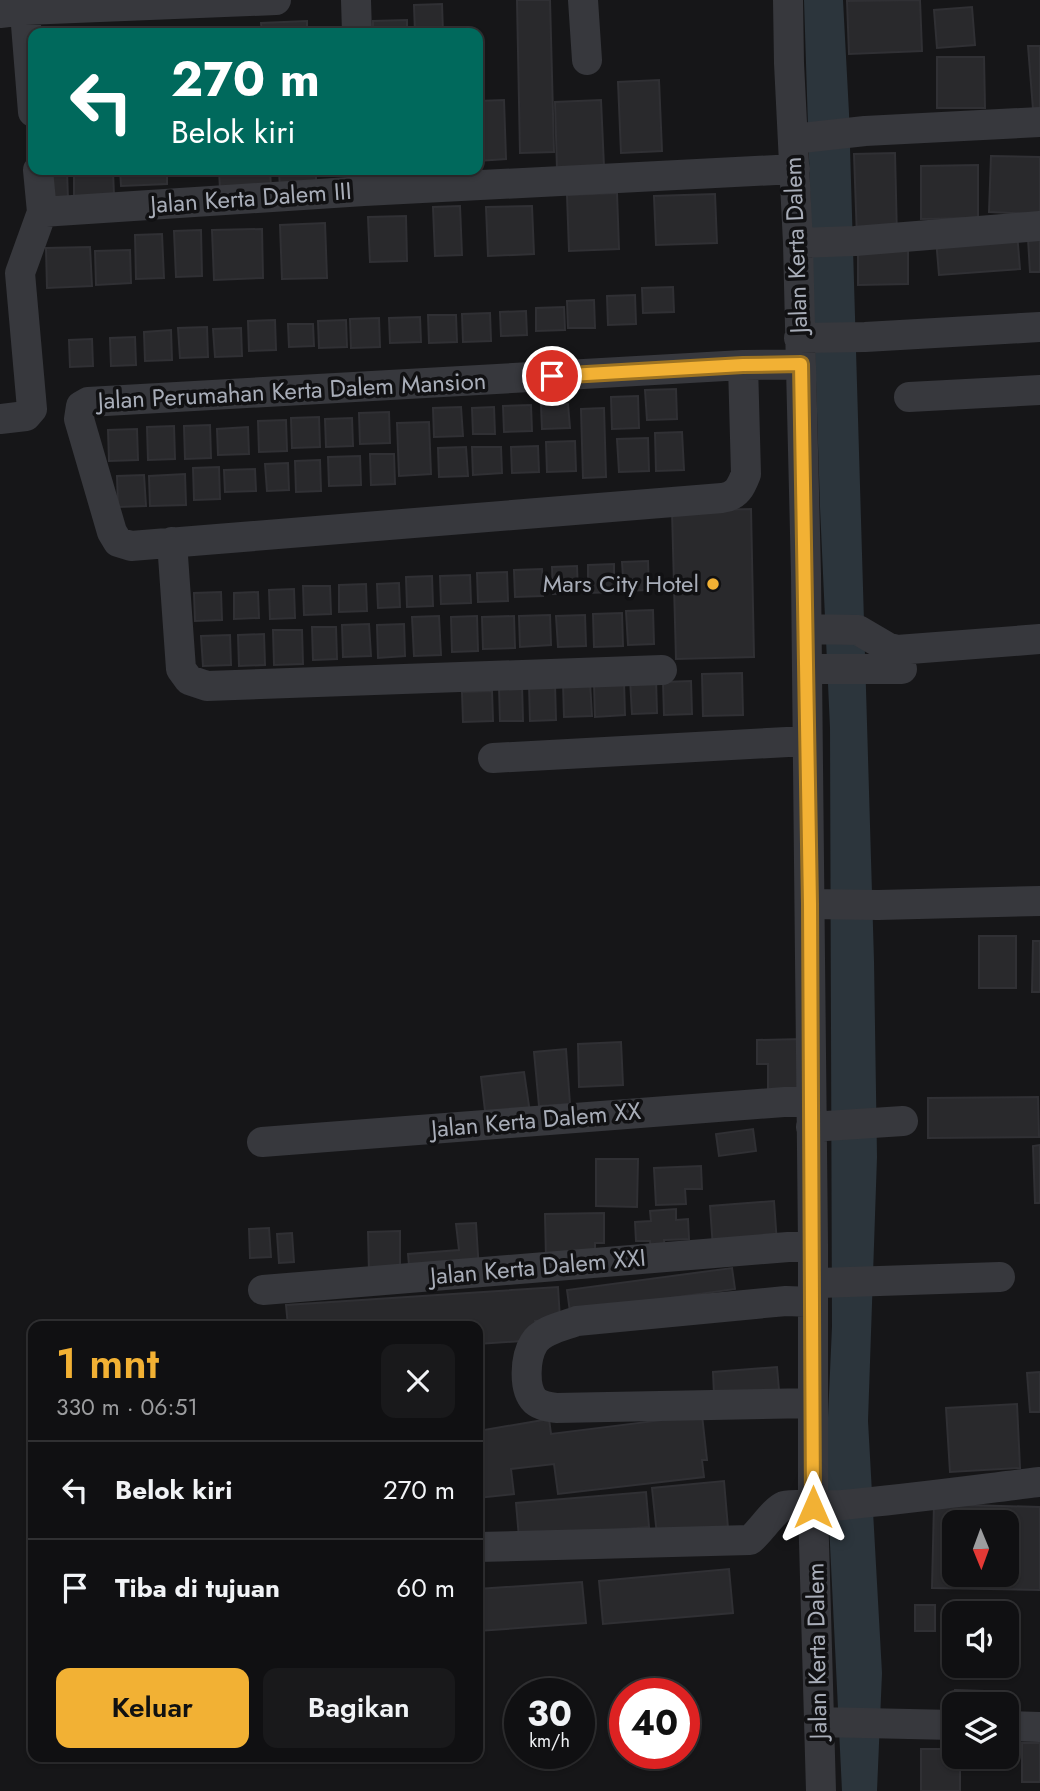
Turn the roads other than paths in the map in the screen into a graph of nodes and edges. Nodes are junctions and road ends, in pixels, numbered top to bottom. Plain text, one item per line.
1 (276, 0) edge
2 (356, 0) edge
3 (583, 0) edge
4 (788, 0) edge
5 (16, 8) edge
6 (357, 28) edge
7 (587, 60) dead end
8 (28, 81) edge
9 (1040, 122) edge
10 (798, 139) junction
11 (795, 169) junction
12 (38, 175) edge
13 (364, 180) edge
14 (42, 212) junction
15 (1040, 226) edge
16 (803, 242) junction
17 (10, 273) edge
18 (1040, 327) edge
19 (802, 346) junction
20 (743, 365) junction
21 (1040, 390) edge
22 (909, 397) dead end
23 (0, 419) edge
24 (172, 542) junction
25 (813, 629) junction
26 (1040, 639) edge
27 (886, 659) junction
28 (814, 669) junction
29 (662, 670) dead end
30 (806, 741) junction
31 (493, 758) dead end
32 (1040, 901) edge
33 (818, 903) junction
34 (817, 1117) junction
35 (891, 1122) dead end
36 (262, 1142) dead end
37 (813, 1245) junction
38 (1000, 1278) dead end
39 (819, 1289) junction
40 (263, 1290) dead end
41 (813, 1403) junction
42 (1040, 1482) edge
43 (819, 1507) junction
44 (483, 1547) edge
45 (825, 1722) junction
46 (942, 1725) edge
47 (1019, 1726) edge
48 (1040, 1727) edge
49 (821, 1791) edge

1 - 5 street
2 - 6 street
3 - 7 street
4 - 10 street, Jalan Kerta Dalem
5 - 8 street
9 - 10 street
10 - 11 street, Jalan Kerta Dalem
11 - 13 street, Jalan Kerta Dalem III
11 - 16 street, Jalan Kerta Dalem
12 - 14 street
13 - 14 street, Jalan Kerta Dalem III
14 - 17 street
15 - 16 street
16 - 19 street, Jalan Kerta Dalem
17 - 23 street
18 - 19 street, Jalan Perumahan Kerta Dalem Mansion
19 - 20 street, Jalan Perumahan Kerta Dalem Mansion
19 - 25 street, Jalan Kerta Dalem
20 - 24 street, Jalan Perumahan Kerta Dalem Mansion
20 - 24 street, Jalan Perumahan Kerta Dalem Mansion
21 - 22 street
24 - 29 street
25 - 27 street
25 - 28 street, Jalan Kerta Dalem
26 - 27 street
27 - 28 street
28 - 30 street, Jalan Kerta Dalem
30 - 31 street
30 - 33 street, Jalan Kerta Dalem
32 - 33 street
33 - 34 street, Jalan Kerta Dalem
34 - 35 street, Jalan Kerta Dalem XX
34 - 36 street, Jalan Kerta Dalem XX
34 - 37 street, Jalan Kerta Dalem
37 - 39 street, Jalan Kerta Dalem
37 - 40 street, Jalan Kerta Dalem XXI
38 - 39 street
39 - 41 street, Jalan Kerta Dalem
39 - 41 street
41 - 43 street, Jalan Kerta Dalem
42 - 43 street
43 - 44 street
43 - 45 street, Jalan Kerta Dalem
45 - 46 street
45 - 49 street, Jalan Kerta Dalem
47 - 48 street

